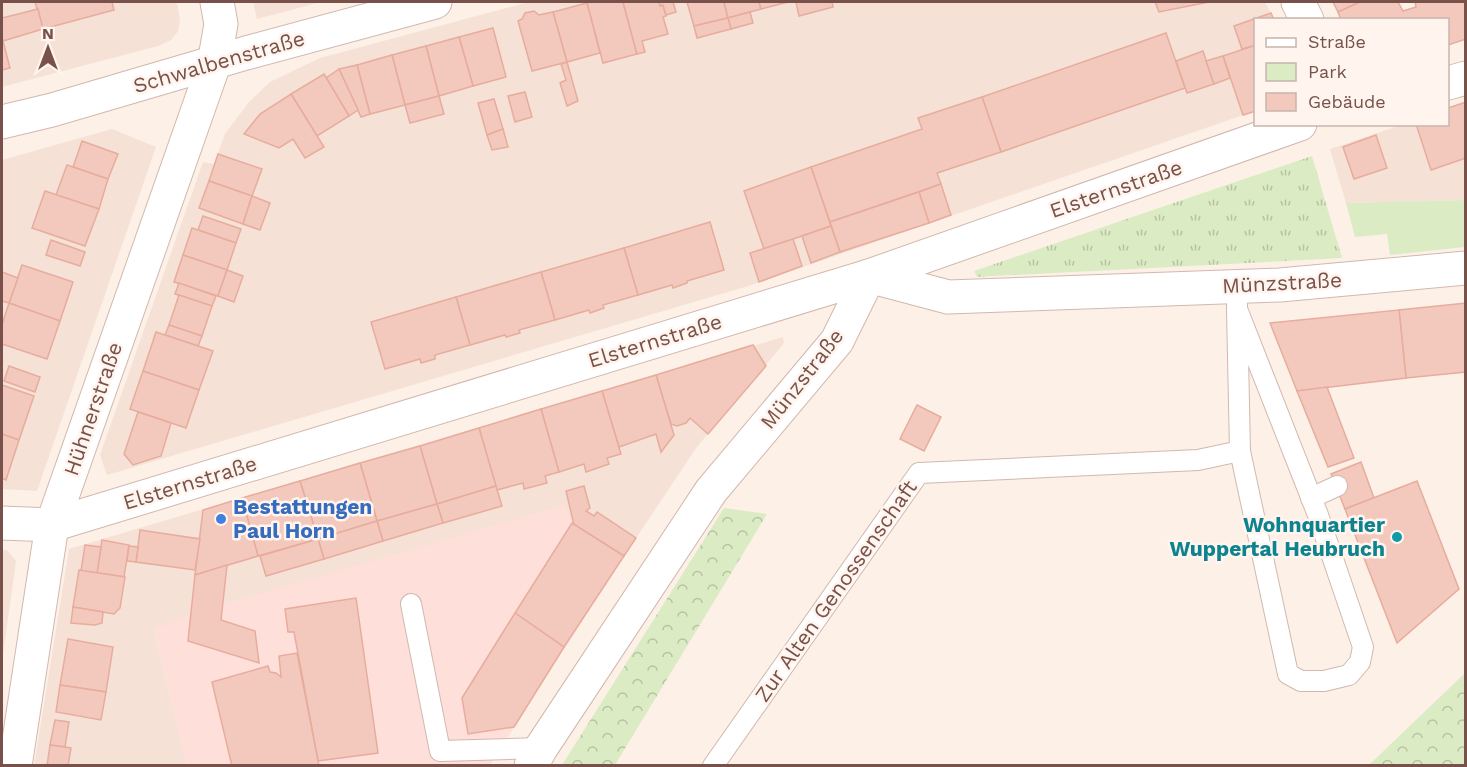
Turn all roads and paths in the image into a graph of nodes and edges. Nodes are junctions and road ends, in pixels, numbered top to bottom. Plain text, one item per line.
1 (217, 2) edge
2 (435, 2) edge
3 (1298, 2) edge
4 (1306, 18) edge
5 (214, 64) junction
6 (1466, 78) edge
7 (1449, 83) edge
8 (2, 122) edge
9 (1294, 126) edge
10 (1466, 268) edge
11 (869, 276) junction
12 (1237, 297) junction
13 (1240, 451) junction
14 (1337, 486) dead end
15 (1311, 498) junction
16 (2, 523) edge
17 (52, 525) junction
18 (411, 604) dead end
19 (536, 757) edge
20 (15, 765) edge
21 (713, 765) edge

1 - 5 street, Hühnerstraße
2 - 5 street, Schwalbenstraße
3 - 4 street
5 - 8 street, Schwalbenstraße
5 - 17 street, Hühnerstraße
6 - 7 street
9 - 11 street, Elsternstraße
10 - 12 street, Münzstraße
11 - 12 street, Münzstraße
11 - 17 street, Elsternstraße
11 - 19 street, Münzstraße
12 - 13 lane
12 - 15 lane
13 - 15 lane
13 - 21 lane, Zur Alten Genossenschaft
14 - 15 lane
16 - 17 street, Elsternstraße
17 - 20 street, Hühnerstraße
18 - 19 lane

